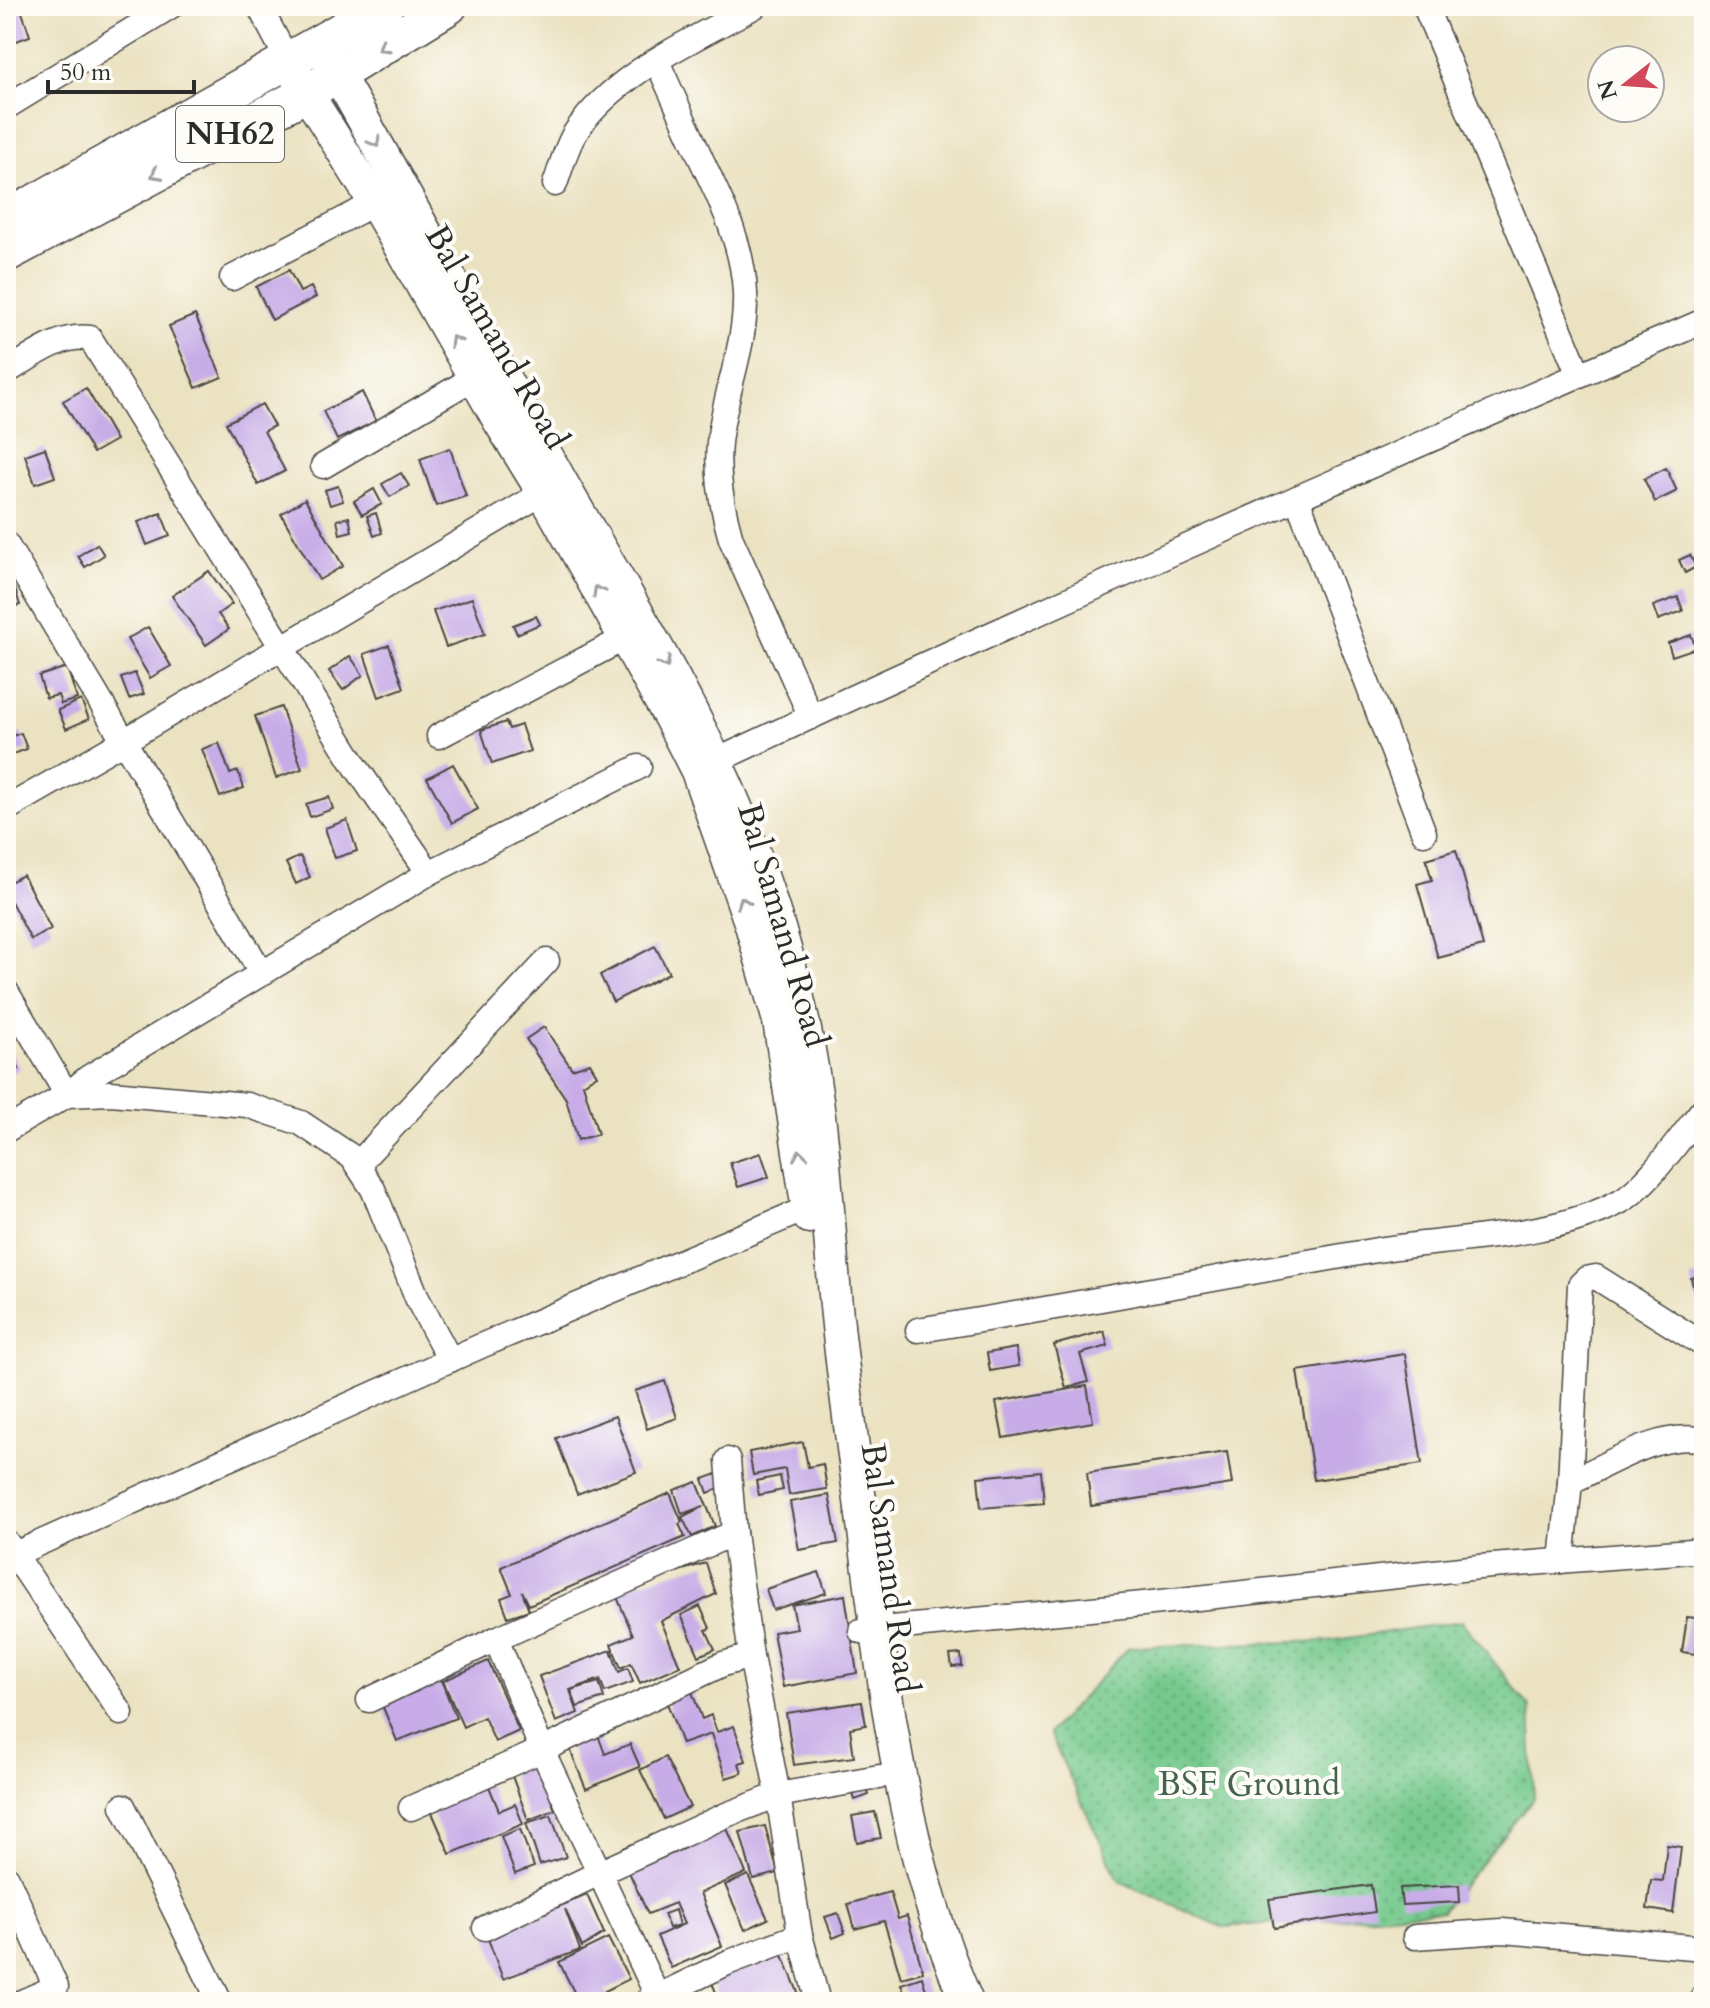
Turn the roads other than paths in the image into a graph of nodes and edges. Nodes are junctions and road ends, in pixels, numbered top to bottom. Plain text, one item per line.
1 (171, 6) edge
2 (385, 6) edge
3 (449, 6) edge
4 (755, 6) edge
5 (1425, 6) edge
6 (263, 12) edge
7 (329, 59) junction
8 (288, 61) junction
9 (657, 61) junction
10 (305, 94) junction
11 (6, 107) edge
12 (555, 184) dead end
13 (375, 203) junction
14 (6, 219) edge
15 (6, 254) edge
16 (232, 278) dead end
17 (1704, 321) edge
18 (6, 372) edge
19 (1579, 375) junction
20 (475, 377) junction
21 (323, 466) dead end
22 (553, 488) junction
23 (1297, 498) junction
24 (6, 544) edge
25 (625, 638) junction
26 (281, 649) junction
27 (811, 717) junction
28 (439, 736) dead end
29 (124, 741) junction
30 (716, 761) junction
31 (639, 767) dead end
32 (6, 809) edge
33 (1424, 833) dead end
34 (429, 873) junction
35 (547, 961) dead end
36 (261, 972) junction
37 (6, 991) edge
38 (67, 1095) junction
39 (1704, 1108) edge
40 (6, 1130) edge
41 (357, 1165) junction
42 (808, 1208) junction
43 (918, 1330) dead end
44 (1704, 1345) edge
45 (450, 1360) junction
46 (1702, 1440) edge
47 (728, 1460) dead end
48 (1570, 1482) junction
49 (734, 1533) junction
50 (1704, 1550) edge
51 (9, 1551) edge
52 (1562, 1561) junction
53 (869, 1630) junction
54 (496, 1639) junction
55 (751, 1656) junction
56 (369, 1700) dead end
57 (121, 1713) dead end
58 (542, 1750) junction
59 (879, 1777) junction
60 (778, 1795) junction
61 (123, 1806) dead end
62 (411, 1808) dead end
63 (599, 1873) junction
64 (7, 1878) edge
65 (485, 1928) dead end
66 (800, 1935) junction
67 (1415, 1937) dead end
68 (1704, 1948) edge
69 (60, 1994) edge
70 (1704, 1995) edge
71 (954, 1998) edge
72 (654, 2000) edge
73 (22, 2002) edge
74 (220, 2002) edge
75 (818, 2002) edge
76 (1703, 2002) edge

1 - 11 street
2 - 7 highway, NH62
3 -> 7 highway, NH62
4 - 9 street
5 - 19 street
6 - 7 street
6 - 8 street
7 - 8 highway, NH62
7 - 10 highway, NH62
7 -> 22 main road, Bal Samand Road
8 - 10 main road, Bal Samand Road
8 - 14 highway, NH62
9 - 12 street
9 - 27 street
10 - 13 main road, Bal Samand Road
10 -> 15 highway, NH62
13 - 16 street
20 -> 13 main road, Bal Samand Road
17 - 19 street
18 - 26 street
19 - 23 street
20 - 21 street
20 - 22 main road, Bal Samand Road
25 -> 22 main road, Bal Samand Road
22 - 26 street
22 -> 30 main road, Bal Samand Road
23 - 27 street
23 - 33 street
24 - 29 street
25 - 28 street
42 -> 25 main road, Bal Samand Road
26 - 29 street
26 - 34 street
27 - 30 street
29 - 32 street
29 - 36 street
30 - 53 main road, Bal Samand Road
31 - 34 street
34 - 36 street
35 - 41 street
36 - 38 street
37 - 38 street
38 - 40 street
38 - 41 street
39 - 43 street
41 - 45 street
42 - 45 street
42 - 53 main road, Bal Samand Road
44 - 48 street
45 - 51 street
46 - 48 street
47 - 49 street
48 - 52 street
49 - 54 street
49 - 55 street
50 - 52 street
51 - 57 street
52 - 53 street
53 - 59 main road, Bal Samand Road
53 - 71 main road, Bal Samand Road
54 - 56 street
54 - 58 street
55 - 58 street
55 - 60 street
58 - 62 street
58 - 63 street
59 - 60 street
59 - 71 main road, Bal Samand Road
60 - 63 street
60 - 66 street
61 - 74 street
63 - 65 street
63 - 72 street
64 - 69 street
66 - 72 street
66 - 75 street
67 - 68 street
69 - 73 street
70 - 76 street

